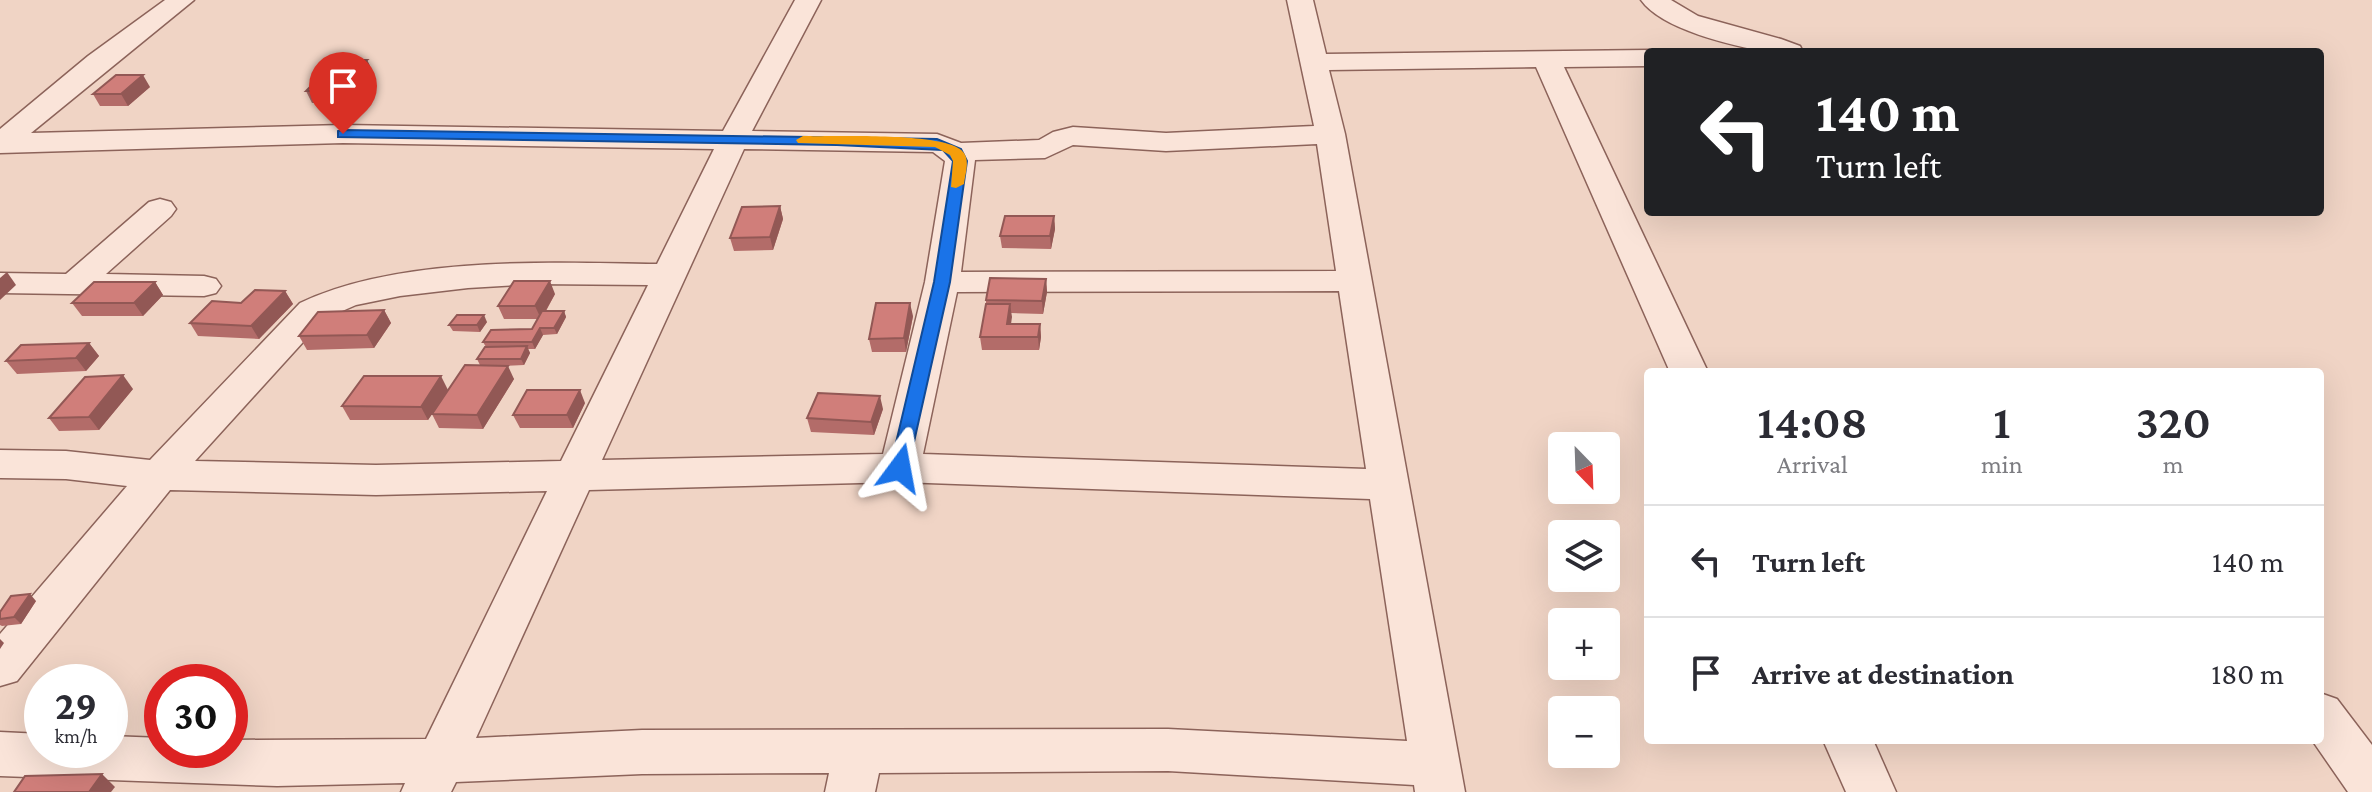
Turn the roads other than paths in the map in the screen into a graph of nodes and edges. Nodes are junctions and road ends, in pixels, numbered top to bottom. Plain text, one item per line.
1 (181, 0) edge
2 (808, 0) edge
3 (1300, 0) edge
4 (1654, 0) edge
5 (1779, 48) edge
6 (1644, 58) edge
7 (1547, 61) junction
8 (1313, 62) junction
9 (1330, 134) junction
10 (733, 140) junction
11 (0, 143) edge
12 (956, 152) junction
13 (160, 209) dead end
14 (670, 275) junction
15 (1355, 281) junction
16 (77, 282) junction
17 (942, 282) junction
18 (0, 283) edge
19 (204, 286) dead end
20 (1687, 368) edge
21 (0, 464) edge
22 (900, 468) junction
23 (159, 475) junction
24 (576, 477) junction
25 (1390, 485) junction
26 (0, 667) edge
27 (2324, 719) edge
28 (1850, 744) edge
29 (0, 754) edge
30 (855, 771) edge
31 (434, 776) edge
32 (1437, 778) edge
33 (2372, 785) edge
34 (1871, 792) edge

1 - 11 street
2 - 10 street
3 - 8 street
4 - 5 street
6 - 7 street
7 - 8 street
7 - 20 street
8 - 9 street
9 - 12 street
9 - 15 street
10 - 11 street
10 - 12 street
10 - 14 street
12 - 17 street
13 - 16 street
14 - 23 street
14 - 24 street
15 - 17 street
15 - 25 street
16 - 18 street
16 - 19 street
17 - 22 street
21 - 23 street
22 - 24 street
22 - 25 street
23 - 24 street
23 - 26 street
24 - 31 street
25 - 32 street
27 - 33 street
28 - 34 street
29 - 31 street
30 - 31 street
30 - 32 street

